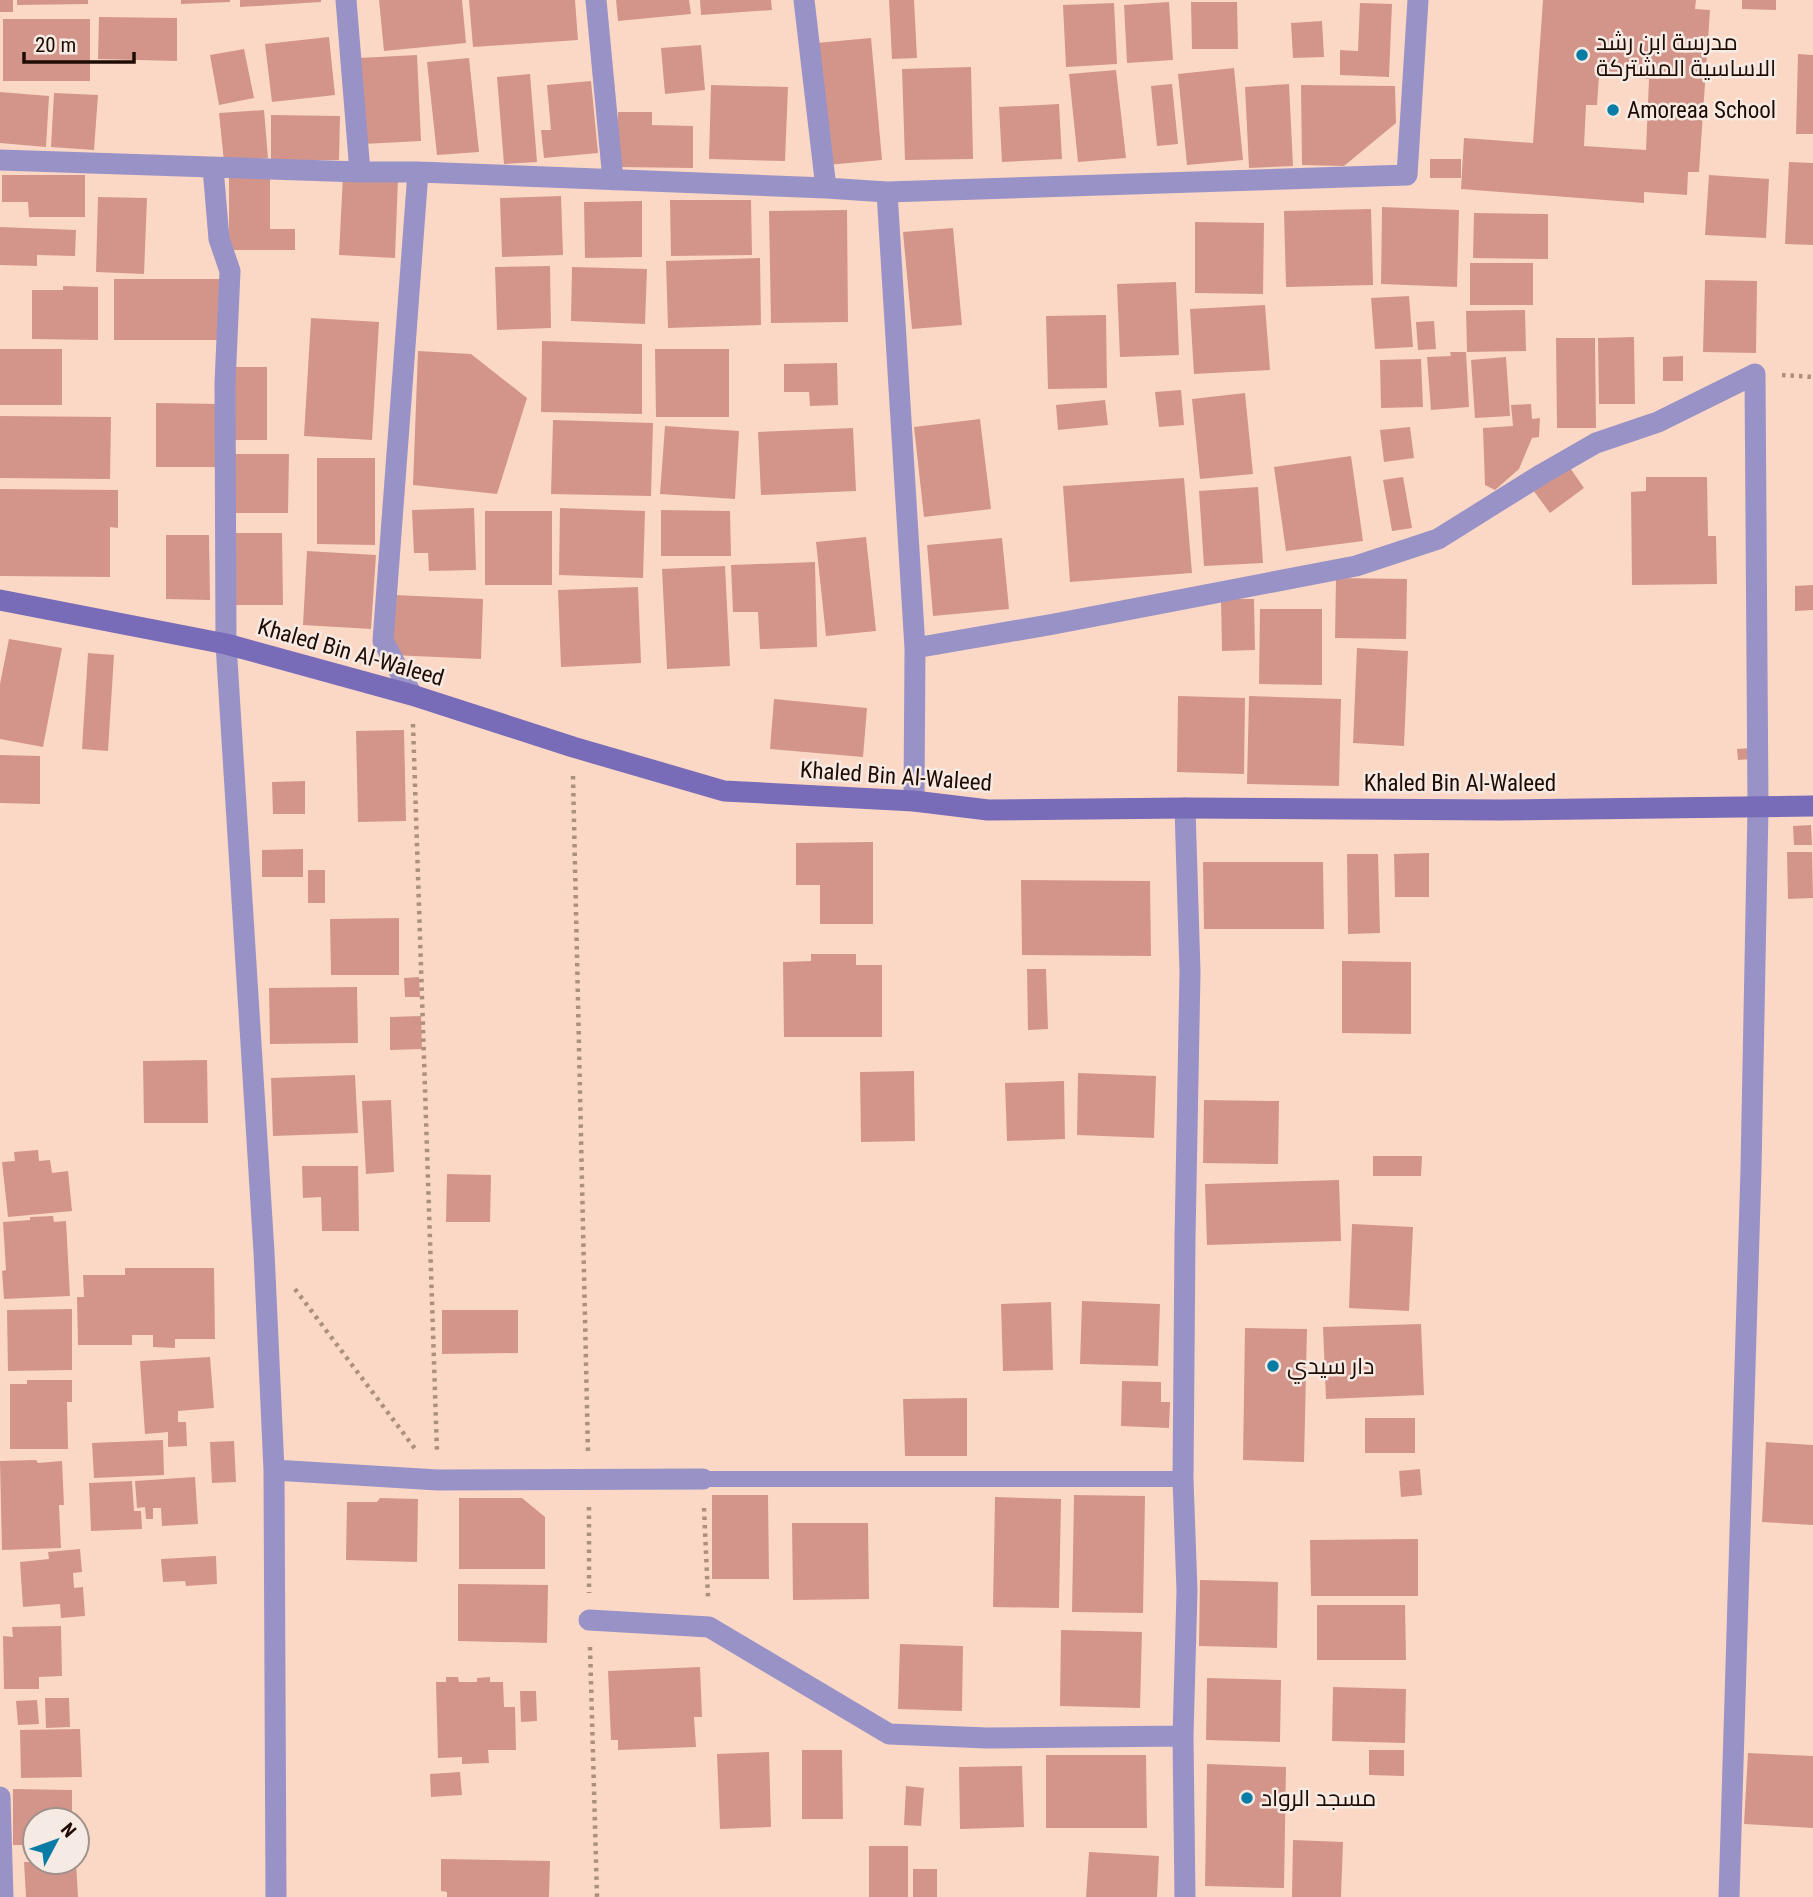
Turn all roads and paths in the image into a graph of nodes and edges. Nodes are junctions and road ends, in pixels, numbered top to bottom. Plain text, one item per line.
1 (346, 0) edge
2 (596, 0) edge
3 (804, 0) edge
4 (1418, 0) edge
5 (0, 160) edge
6 (214, 168) junction
7 (360, 172) junction
8 (418, 172) junction
9 (613, 180) junction
10 (826, 188) junction
11 (887, 192) junction
12 (0, 600) edge
13 (226, 644) junction
14 (915, 648) junction
15 (412, 695) junction
16 (573, 747) junction
17 (914, 801) junction
18 (1813, 806) edge
19 (1185, 808) junction
20 (1758, 808) junction
21 (264, 1252) junction
22 (274, 1470) junction
23 (589, 1479) junction
24 (703, 1479) junction
25 (1183, 1479) junction
26 (438, 1480) junction
27 (589, 1620) junction
28 (709, 1628) junction
29 (1183, 1737) junction
30 (0, 1797) edge
31 (3, 1897) edge
32 (276, 1897) edge
33 (597, 1897) edge
34 (1185, 1897) edge
35 (1729, 1897) edge

1 - 7 street
2 - 9 street
3 - 10 street
4 - 11 street
5 - 6 street
6 - 7 street
6 - 13 street
7 - 8 street
8 - 9 street
8 - 15 street
9 - 10 street
10 - 11 street
11 - 14 street
12 - 13 street, Khaled Bin Al-Waleed
13 - 15 street, Khaled Bin Al-Waleed
13 - 21 street
14 - 17 street
14 - 20 street
15 - 16 street, Khaled Bin Al-Waleed
15 - 26 path
16 - 17 street, Khaled Bin Al-Waleed
16 - 23 path
17 - 19 street, Khaled Bin Al-Waleed
18 - 20 street, Khaled Bin Al-Waleed
19 - 20 street, Khaled Bin Al-Waleed
19 - 25 street
20 - 35 street
21 - 22 street
21 - 26 path
22 - 26 street
22 - 32 street
23 - 24 street
23 - 26 street
23 - 27 path
24 - 25 lane
24 - 28 path
25 - 29 street
27 - 28 street
27 - 33 path
28 - 29 street
29 - 34 street
30 - 31 street

